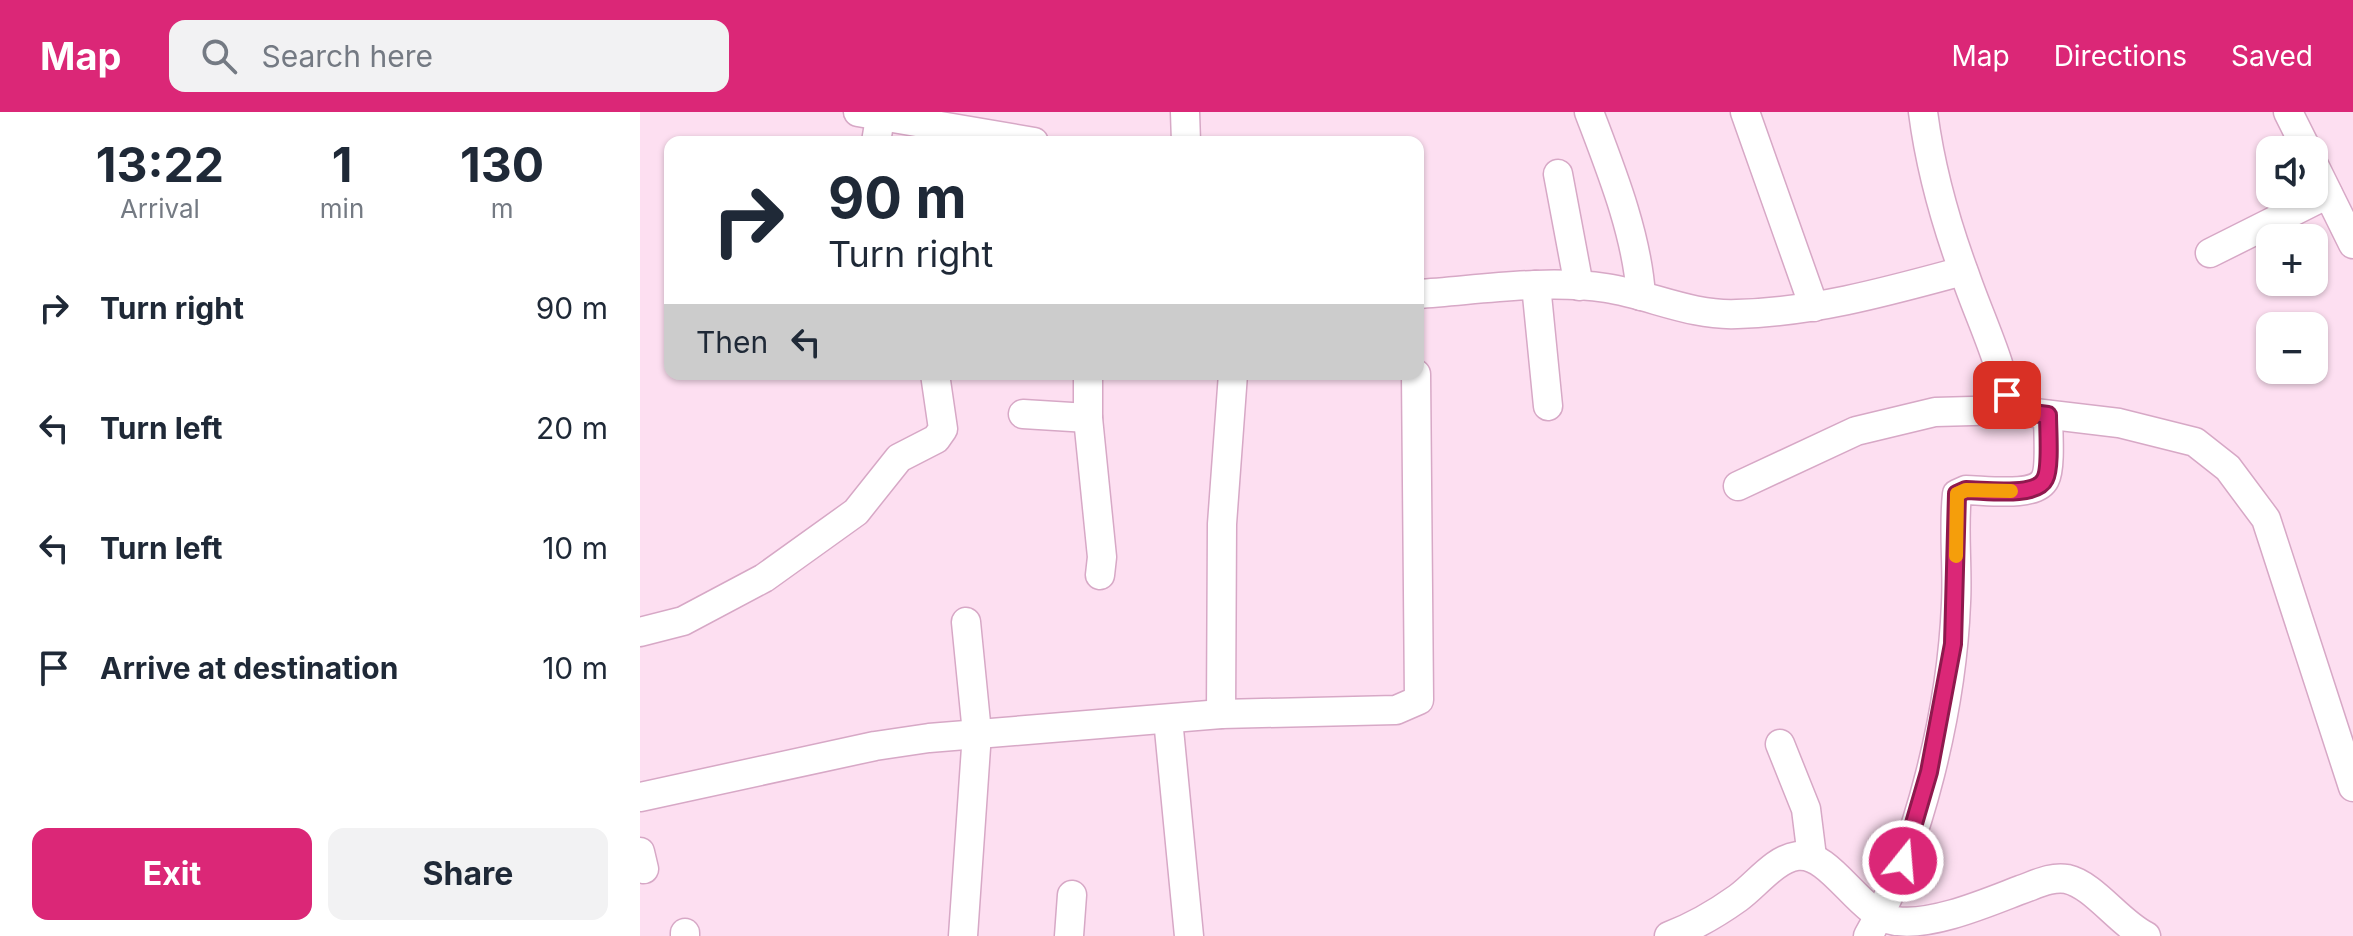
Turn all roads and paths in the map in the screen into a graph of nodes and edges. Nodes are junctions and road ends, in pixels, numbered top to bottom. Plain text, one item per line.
1 (1185, 112) edge
2 (1589, 112) edge
3 (1745, 112) edge
4 (1923, 112) edge
5 (2288, 112) edge
6 (874, 120) edge
7 (990, 136) edge
8 (1186, 136) edge
9 (2300, 136) edge
10 (1558, 174) dead end
11 (2328, 194) edge
12 (2300, 208) edge
13 (2353, 244) edge
14 (2210, 253) dead end
15 (1963, 271) junction
16 (1536, 285) junction
17 (1579, 286) junction
18 (1424, 294) edge
19 (1641, 296) junction
20 (1814, 307) junction
21 (936, 380) edge
22 (1088, 380) edge
23 (1233, 380) edge
24 (1416, 380) edge
25 (1548, 406) dead end
26 (2009, 410) junction
27 (1023, 414) dead end
28 (2048, 415) junction
29 (1088, 418) junction
30 (1738, 486) dead end
31 (1100, 575) dead end
32 (966, 622) dead end
33 (643, 625) edge
34 (1221, 714) junction
35 (1168, 719) junction
36 (977, 733) junction
37 (1780, 744) dead end
38 (2353, 787) edge
39 (640, 797) edge
40 (1812, 857) junction
41 (1072, 895) dead end
42 (1874, 926) edge
43 (963, 936) edge
44 (1069, 936) edge
45 (1189, 936) edge
46 (1669, 936) edge
47 (2146, 936) edge

1 - 8 street
2 - 19 street
3 - 20 street
4 - 15 street
5 - 9 street
6 - 7 street
10 - 17 street
11 - 13 street
12 - 14 street
15 - 20 street
15 - 26 street
16 - 17 street
16 - 18 street
16 - 25 street
17 - 19 street
19 - 20 street
21 - 33 street
22 - 29 street
23 - 34 street
24 - 34 street
26 - 28 street
26 - 30 street
27 - 29 street
28 - 38 street
28 - 42 street
29 - 31 street
32 - 36 street
34 - 35 street
35 - 36 street
35 - 45 street
36 - 39 street
36 - 43 street
37 - 40 street
40 - 42 street
40 - 46 street
41 - 44 street
42 - 47 street

